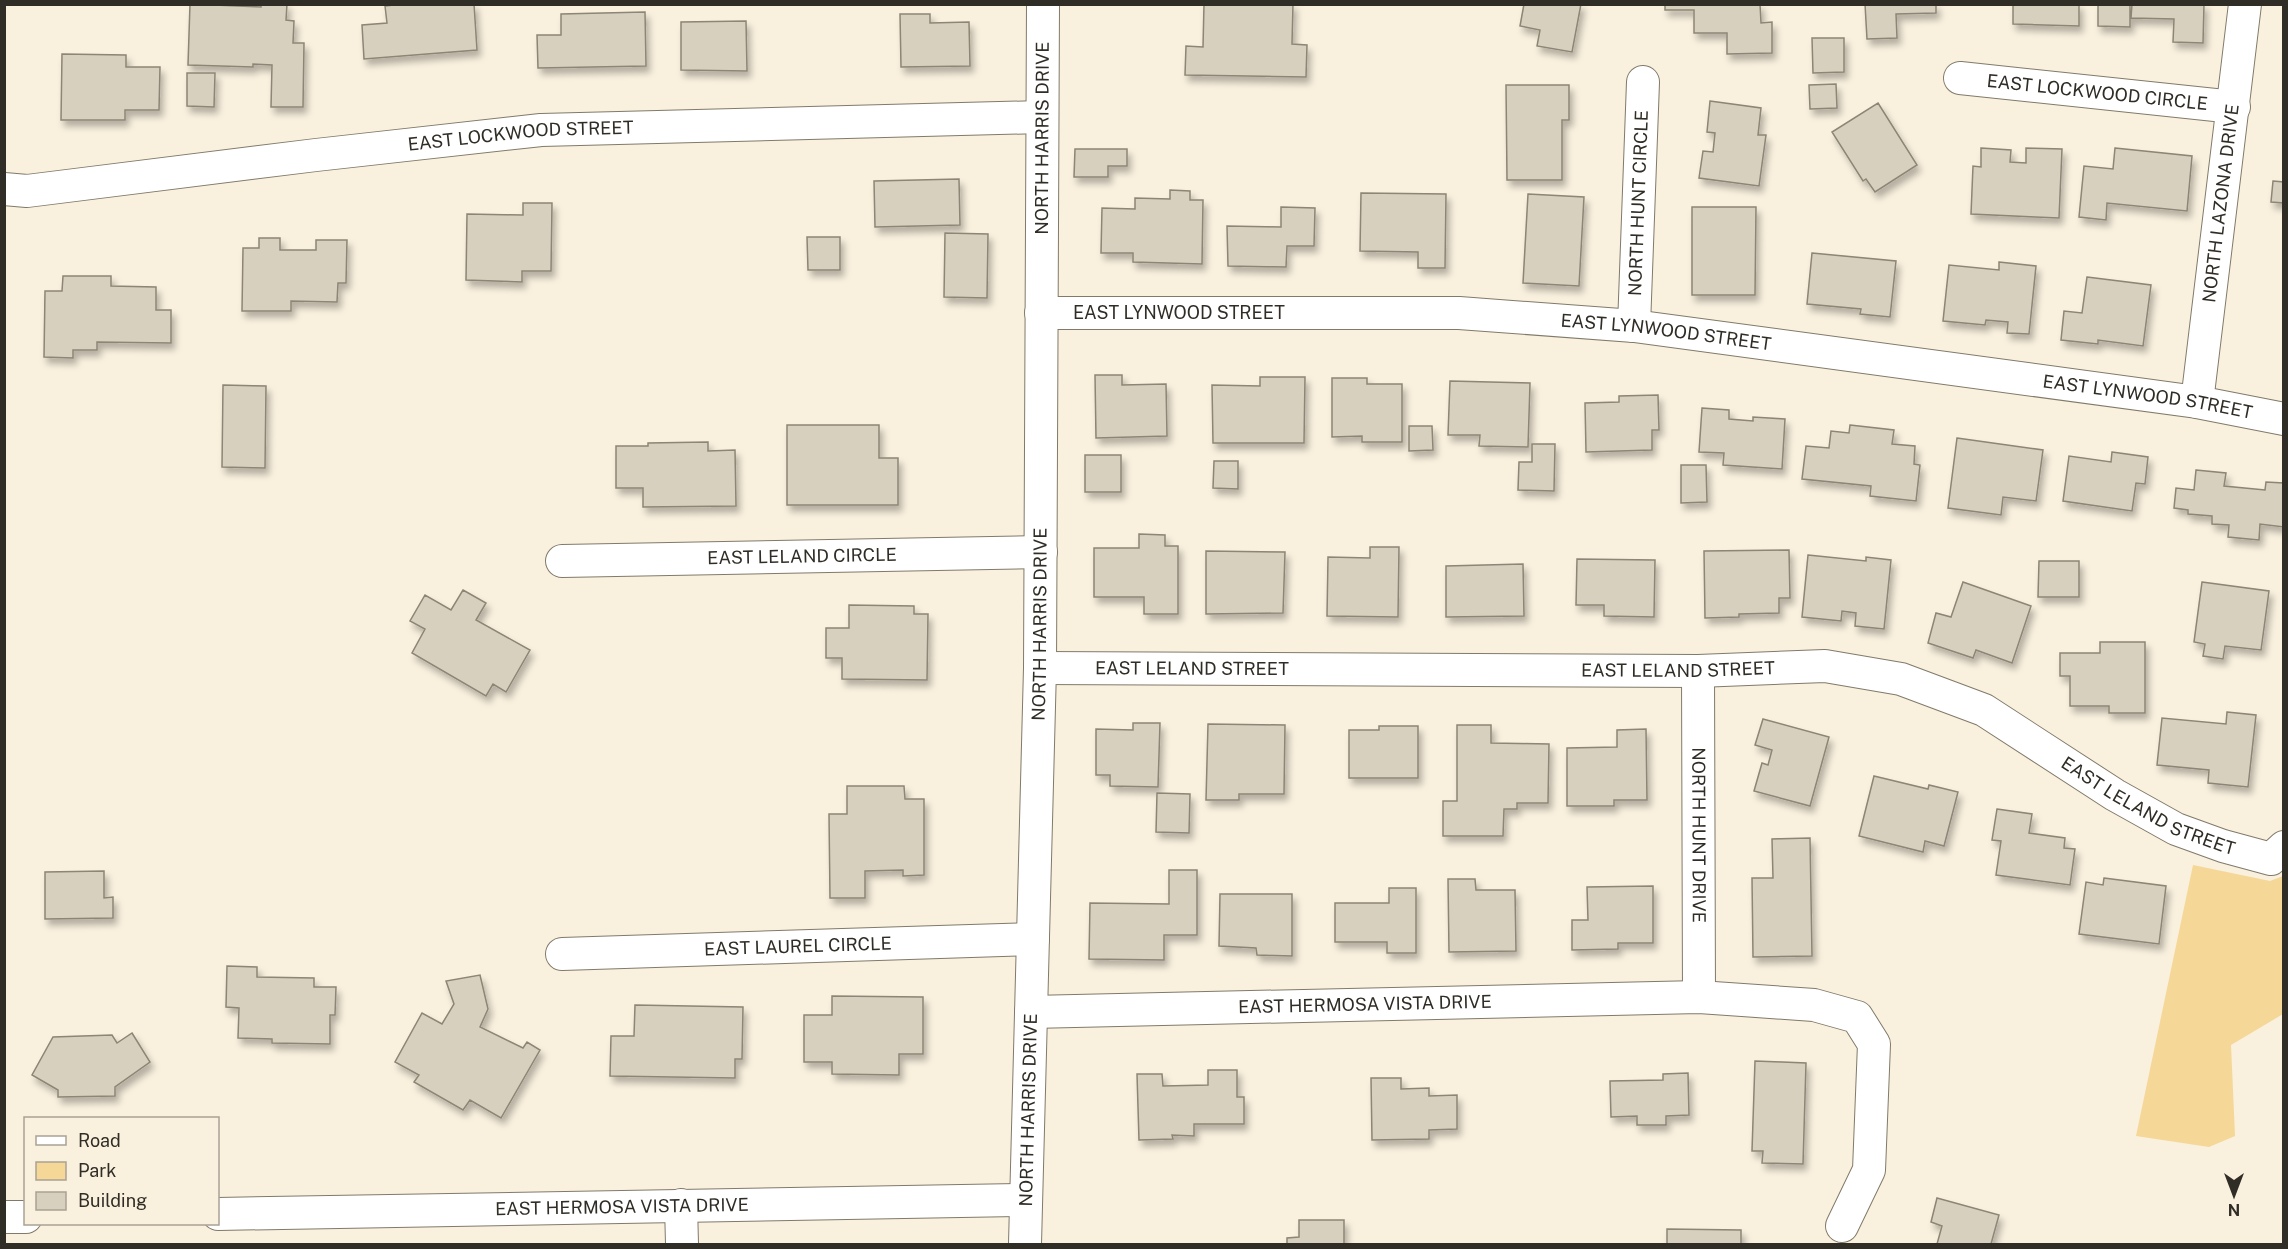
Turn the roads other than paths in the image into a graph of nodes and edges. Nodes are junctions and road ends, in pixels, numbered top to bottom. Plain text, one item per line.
1 (1043, 4) edge
2 (2246, 4) edge
3 (1960, 78) dead end
4 (1643, 82) dead end
5 (2234, 107) junction
6 (1041, 117) junction
7 (4, 189) edge
8 (1041, 314) junction
9 (1634, 326) junction
10 (2197, 402) junction
11 (2283, 419) edge
12 (1041, 552) junction
13 (562, 561) dead end
14 (1040, 668) junction
15 (1698, 671) junction
16 (2277, 853) edge
17 (1033, 939) junction
18 (562, 954) dead end
19 (1699, 997) junction
20 (1031, 1012) junction
21 (1024, 1200) junction
22 (681, 1205) junction
23 (219, 1214) edge
24 (4, 1217) edge
25 (24, 1217) edge
26 (1842, 1226) dead end
27 (682, 1245) edge
28 (1024, 1245) edge

1 - 6 street, NORTH HARRIS DRIVE
2 - 5 street, NORTH LAZONA DRIVE
3 - 5 street, EAST LOCKWOOD CIRCLE
4 - 9 street, NORTH HUNT CIRCLE
5 - 10 street, NORTH LAZONA DRIVE
6 - 7 street, EAST LOCKWOOD STREET
6 - 8 street, NORTH HARRIS DRIVE
8 - 9 street, EAST LYNWOOD STREET
8 - 12 street, NORTH HARRIS DRIVE
9 - 10 street, EAST LYNWOOD STREET
10 - 11 street, EAST LYNWOOD STREET
12 - 13 street, EAST LELAND CIRCLE
12 - 14 street, NORTH HARRIS DRIVE
14 - 15 street, EAST LELAND STREET
14 - 17 street, NORTH HARRIS DRIVE
15 - 16 street, EAST LELAND STREET
15 - 19 street, NORTH HUNT DRIVE
17 - 18 street, EAST LAUREL CIRCLE
17 - 20 street, NORTH HARRIS DRIVE
19 - 20 street, EAST HERMOSA VISTA DRIVE
19 - 26 street, EAST HERMOSA VISTA DRIVE
20 - 21 street, NORTH HARRIS DRIVE
21 - 22 street, EAST HERMOSA VISTA DRIVE
21 - 28 street, NORTH HARRIS DRIVE
22 - 23 street, EAST HERMOSA VISTA DRIVE
22 - 27 street
24 - 25 street

